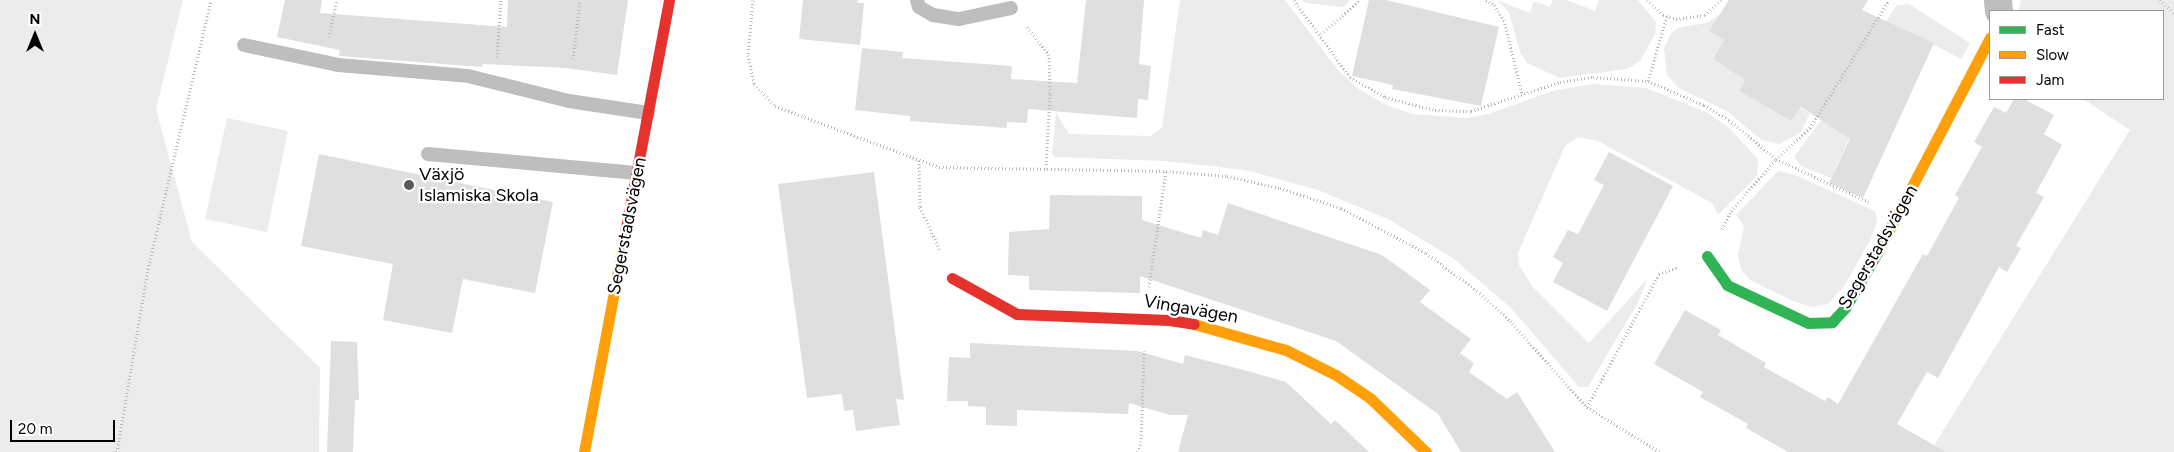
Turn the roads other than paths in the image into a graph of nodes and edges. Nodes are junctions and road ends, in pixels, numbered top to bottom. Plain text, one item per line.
1 (669, 0) edge
2 (917, 0) edge
3 (1011, 8) road end
4 (1989, 40) edge
5 (244, 45) dead end
6 (648, 113) junction
7 (428, 154) dead end
8 (636, 173) junction
9 (1708, 256) road end
10 (952, 278) road end
11 (584, 452) edge
12 (1426, 452) edge

1 - 6 street, Segerstadsvägen
2 - 3 lane
4 - 9 street, Segerstadsvägen
5 - 6 lane
6 - 8 street, Segerstadsvägen
7 - 8 lane
8 - 11 street, Segerstadsvägen
10 - 12 street, Vingavägen

